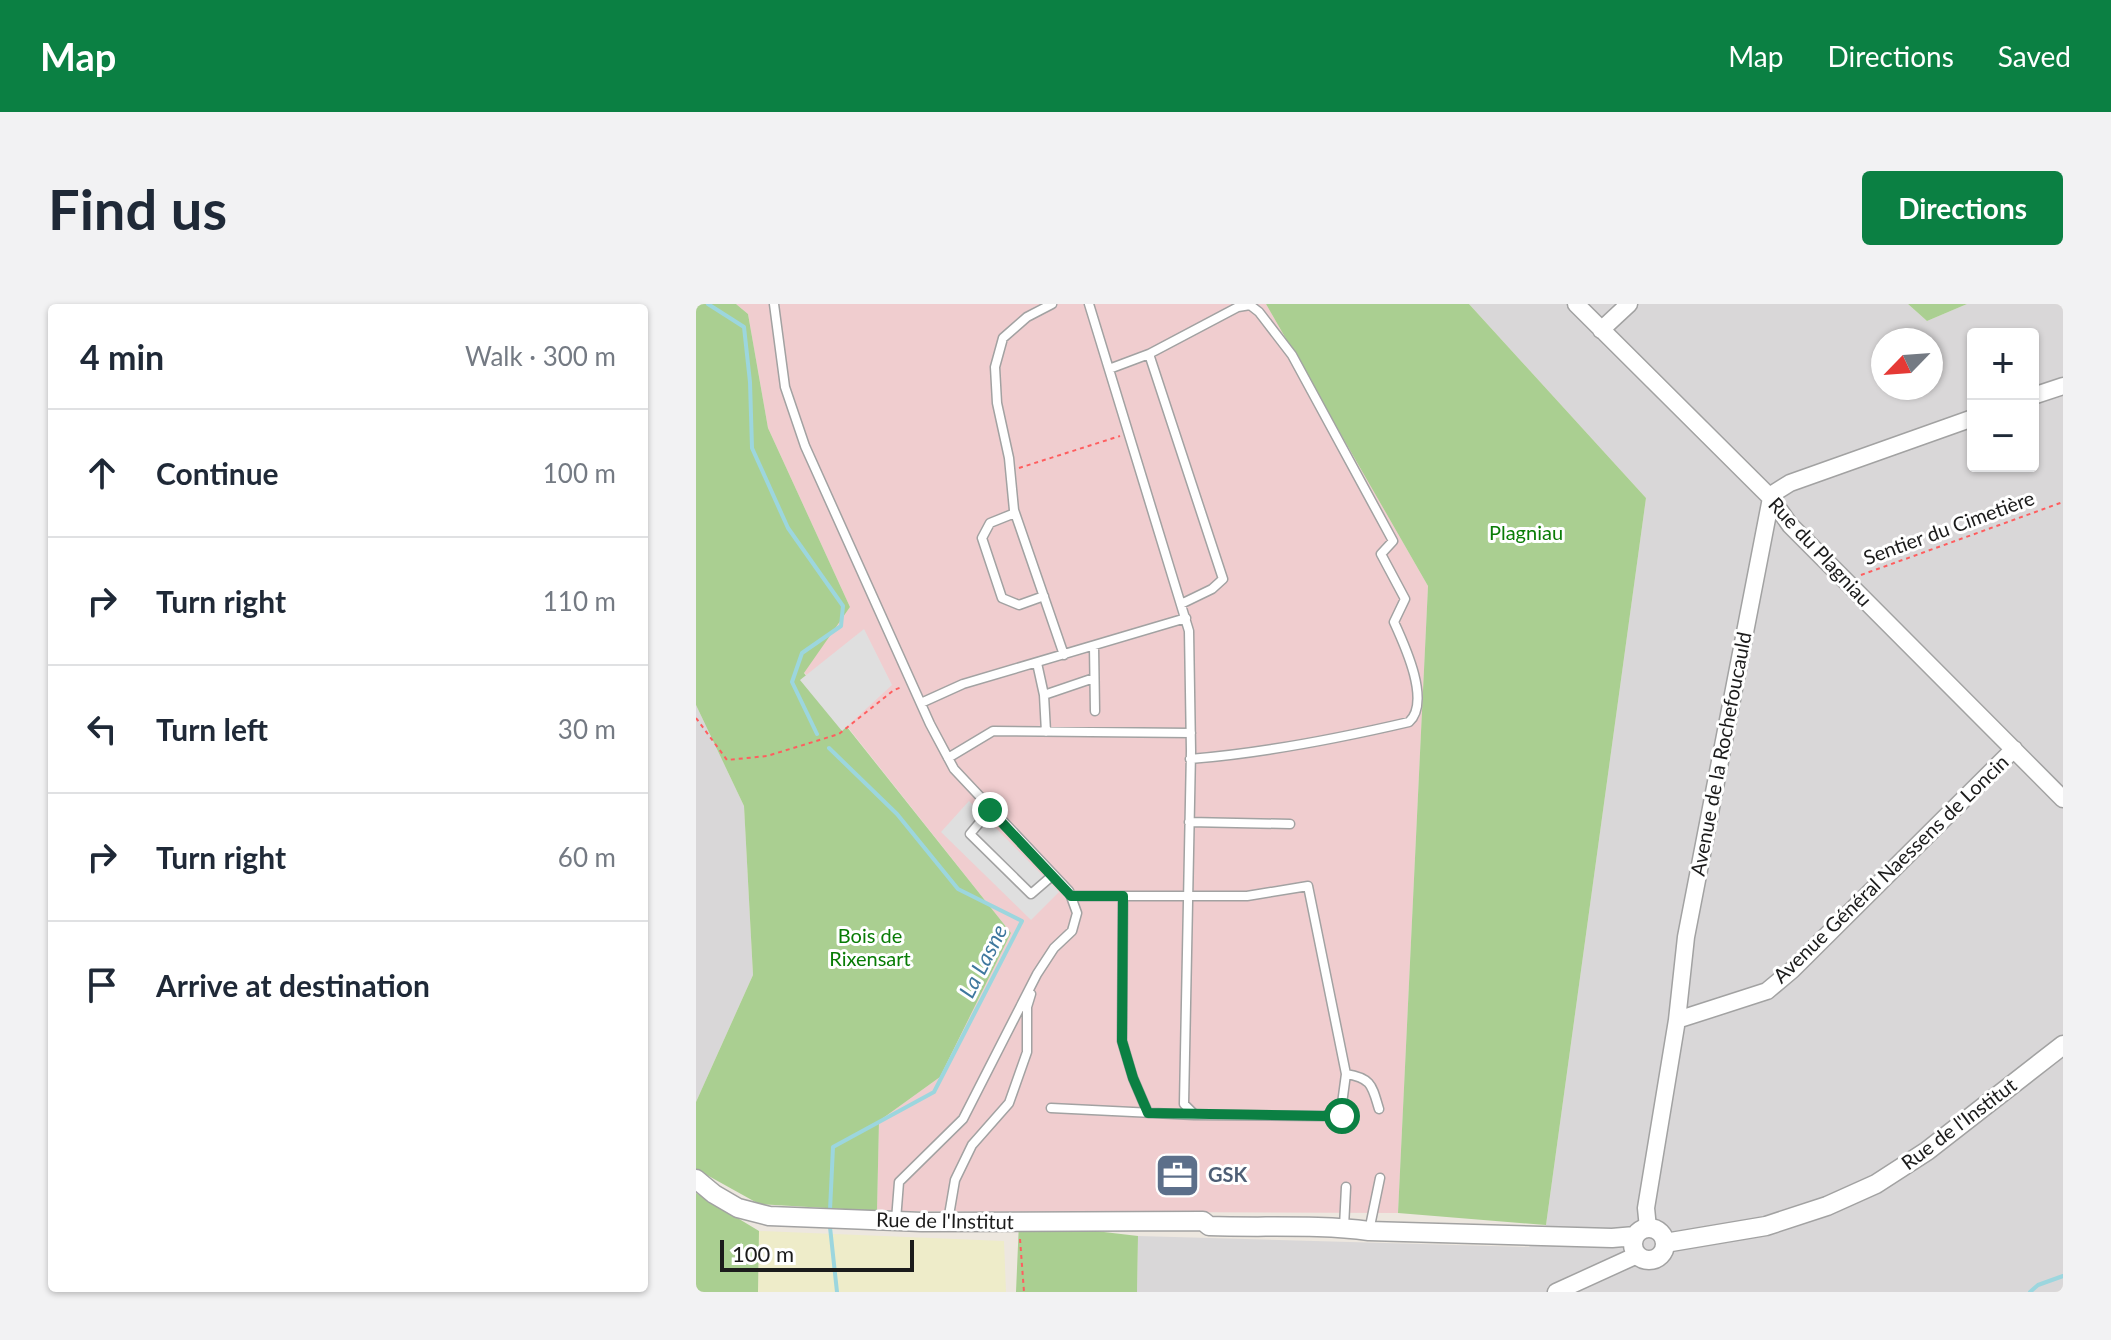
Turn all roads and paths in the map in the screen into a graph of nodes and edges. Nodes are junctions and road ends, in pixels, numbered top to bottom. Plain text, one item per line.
1 (774, 304) edge
2 (1052, 304) edge
3 (1089, 304) edge
4 (1576, 304) edge
5 (1629, 304) edge
6 (1601, 330) junction
7 (1149, 354) junction
8 (1109, 369) junction
9 (2063, 386) edge
10 (2039, 394) edge
11 (1967, 420) edge
12 (1129, 433) junction
13 (1010, 471) junction
14 (1771, 498) junction
15 (2063, 502) edge
16 (1015, 513) junction
17 (1845, 581) junction
18 (1044, 596) junction
19 (1181, 604) junction
20 (1186, 618) junction
21 (1094, 646) junction
22 (1064, 655) junction
23 (1037, 663) junction
24 (1094, 678) junction
25 (911, 683) junction
26 (1044, 695) junction
27 (921, 703) junction
28 (1095, 711) dead end
29 (696, 718) edge
30 (1046, 732) junction
31 (1191, 733) junction
32 (2014, 749) junction
33 (948, 758) junction
34 (1190, 759) junction
35 (2063, 799) edge
36 (990, 810) junction
37 (1189, 822) junction
38 (1290, 824) dead end
39 (1053, 875) junction
40 (1071, 896) junction
41 (1123, 896) junction
42 (1187, 897) junction
43 (1037, 974) junction
44 (1677, 1020) junction
45 (2063, 1045) edge
46 (1346, 1074) junction
47 (1051, 1108) dead end
48 (1379, 1109) dead end
49 (1148, 1113) junction
50 (1195, 1115) junction
51 (1380, 1178) dead end
52 (696, 1179) edge
53 (1346, 1187) dead end
54 (896, 1220) junction
55 (948, 1221) junction
56 (1019, 1222) junction
57 (1344, 1228) junction
58 (1369, 1231) junction
59 (1642, 1232) junction
60 (1665, 1243) junction
61 (1635, 1256) junction
62 (1024, 1292) edge
63 (1556, 1292) edge

1 - 25 lane
2 - 13 lane
3 - 8 lane
4 - 6 street, Rue du Plagniau
5 - 6 street
6 - 14 street, Rue du Plagniau
7 - 8 lane
7 - 19 lane
7 - 34 lane
8 - 12 lane
9 - 10 street
11 - 14 street
12 - 13 path
12 - 19 lane
13 - 16 lane
14 - 17 street, Rue du Plagniau
14 - 44 street, Avenue de la Rochefoucauld
15 - 17 path, Sentier du Cimetière
16 - 18 lane
16 - 18 lane
17 - 32 street, Rue du Plagniau
18 - 22 lane
19 - 20 lane
20 - 21 lane
20 - 31 lane
21 - 22 lane
21 - 24 lane
22 - 23 lane
23 - 26 lane
23 - 27 lane
24 - 26 lane
24 - 28 lane
25 - 27 lane
25 - 29 path
26 - 30 lane
27 - 33 lane
30 - 31 lane
30 - 33 lane
31 - 34 lane
32 - 35 street, Rue du Plagniau
32 - 44 street, Avenue Général Naessens de Loncin
33 - 36 lane
34 - 37 lane
36 - 39 lane
36 - 39 lane
37 - 38 lane
37 - 42 lane
39 - 40 lane
40 - 41 lane
40 - 43 lane
41 - 42 lane
41 - 49 lane
42 - 46 lane
42 - 50 lane
43 - 54 lane
43 - 55 lane
44 - 59 street, Avenue de la Rochefoucauld
45 - 60 street, Rue de l'Institut
46 - 48 lane
46 - 50 lane
47 - 49 lane
49 - 50 lane
51 - 58 lane
52 - 54 street, Rue de l'Institut
53 - 57 lane
54 - 55 street, Rue de l'Institut
55 - 56 street, Rue de l'Institut
56 - 57 street, Rue de l'Institut
56 - 62 path
57 - 58 street, Rue de l'Institut
58 - 59 street, Rue de l'Institut
59 - 60 street
59 - 61 street
60 - 61 street
61 - 63 street

